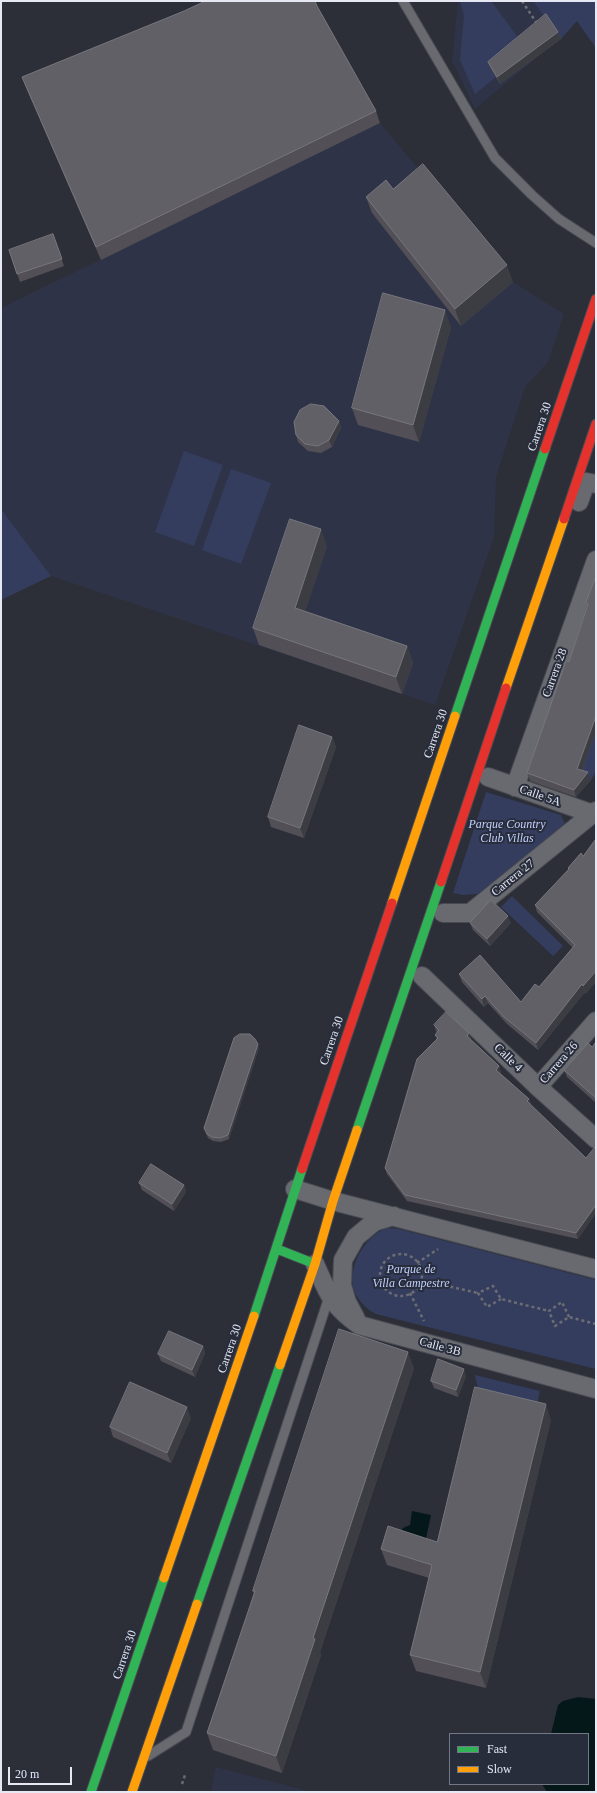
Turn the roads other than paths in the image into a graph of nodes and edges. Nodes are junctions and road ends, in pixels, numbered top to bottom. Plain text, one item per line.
1 (403, 1) edge
2 (596, 243) edge
3 (596, 298) edge
4 (595, 431) edge
5 (596, 484) edge
6 (596, 560) edge
7 (488, 777) dead end
8 (514, 787) junction
9 (594, 813) edge
10 (443, 913) dead end
11 (422, 976) dead end
12 (596, 1021) edge
13 (538, 1087) junction
14 (366, 1102) junction
15 (596, 1139) edge
16 (295, 1189) junction
17 (333, 1201) junction
18 (395, 1216) junction
19 (277, 1249) junction
20 (315, 1264) junction
21 (596, 1269) edge
22 (329, 1297) junction
23 (359, 1325) junction
24 (596, 1389) edge
25 (142, 1760) junction
26 (91, 1792) edge
27 (132, 1792) edge

1 - 2 lane
3 - 16 main road, Carrera 30
4 - 14 main road
5 - 14 street
6 - 8 street, Carrera 28
7 - 8 street, Calle 5A
8 - 9 street, Calle 5A
9 - 10 street, Carrera 27
11 - 13 street, Calle 4
12 - 13 street, Carrera 26
13 - 15 street, Calle 4
14 - 17 main road
16 - 17 street
16 - 19 main road, Carrera 30
17 - 18 street
17 - 20 main road
18 - 21 street
18 - 23 street
19 - 20 main road
19 - 26 main road, Carrera 30
20 - 22 street, Calle 3B
20 - 25 main road
22 - 23 street, Calle 3B
22 - 25 lane
23 - 24 street, Calle 3B
25 - 27 main road

